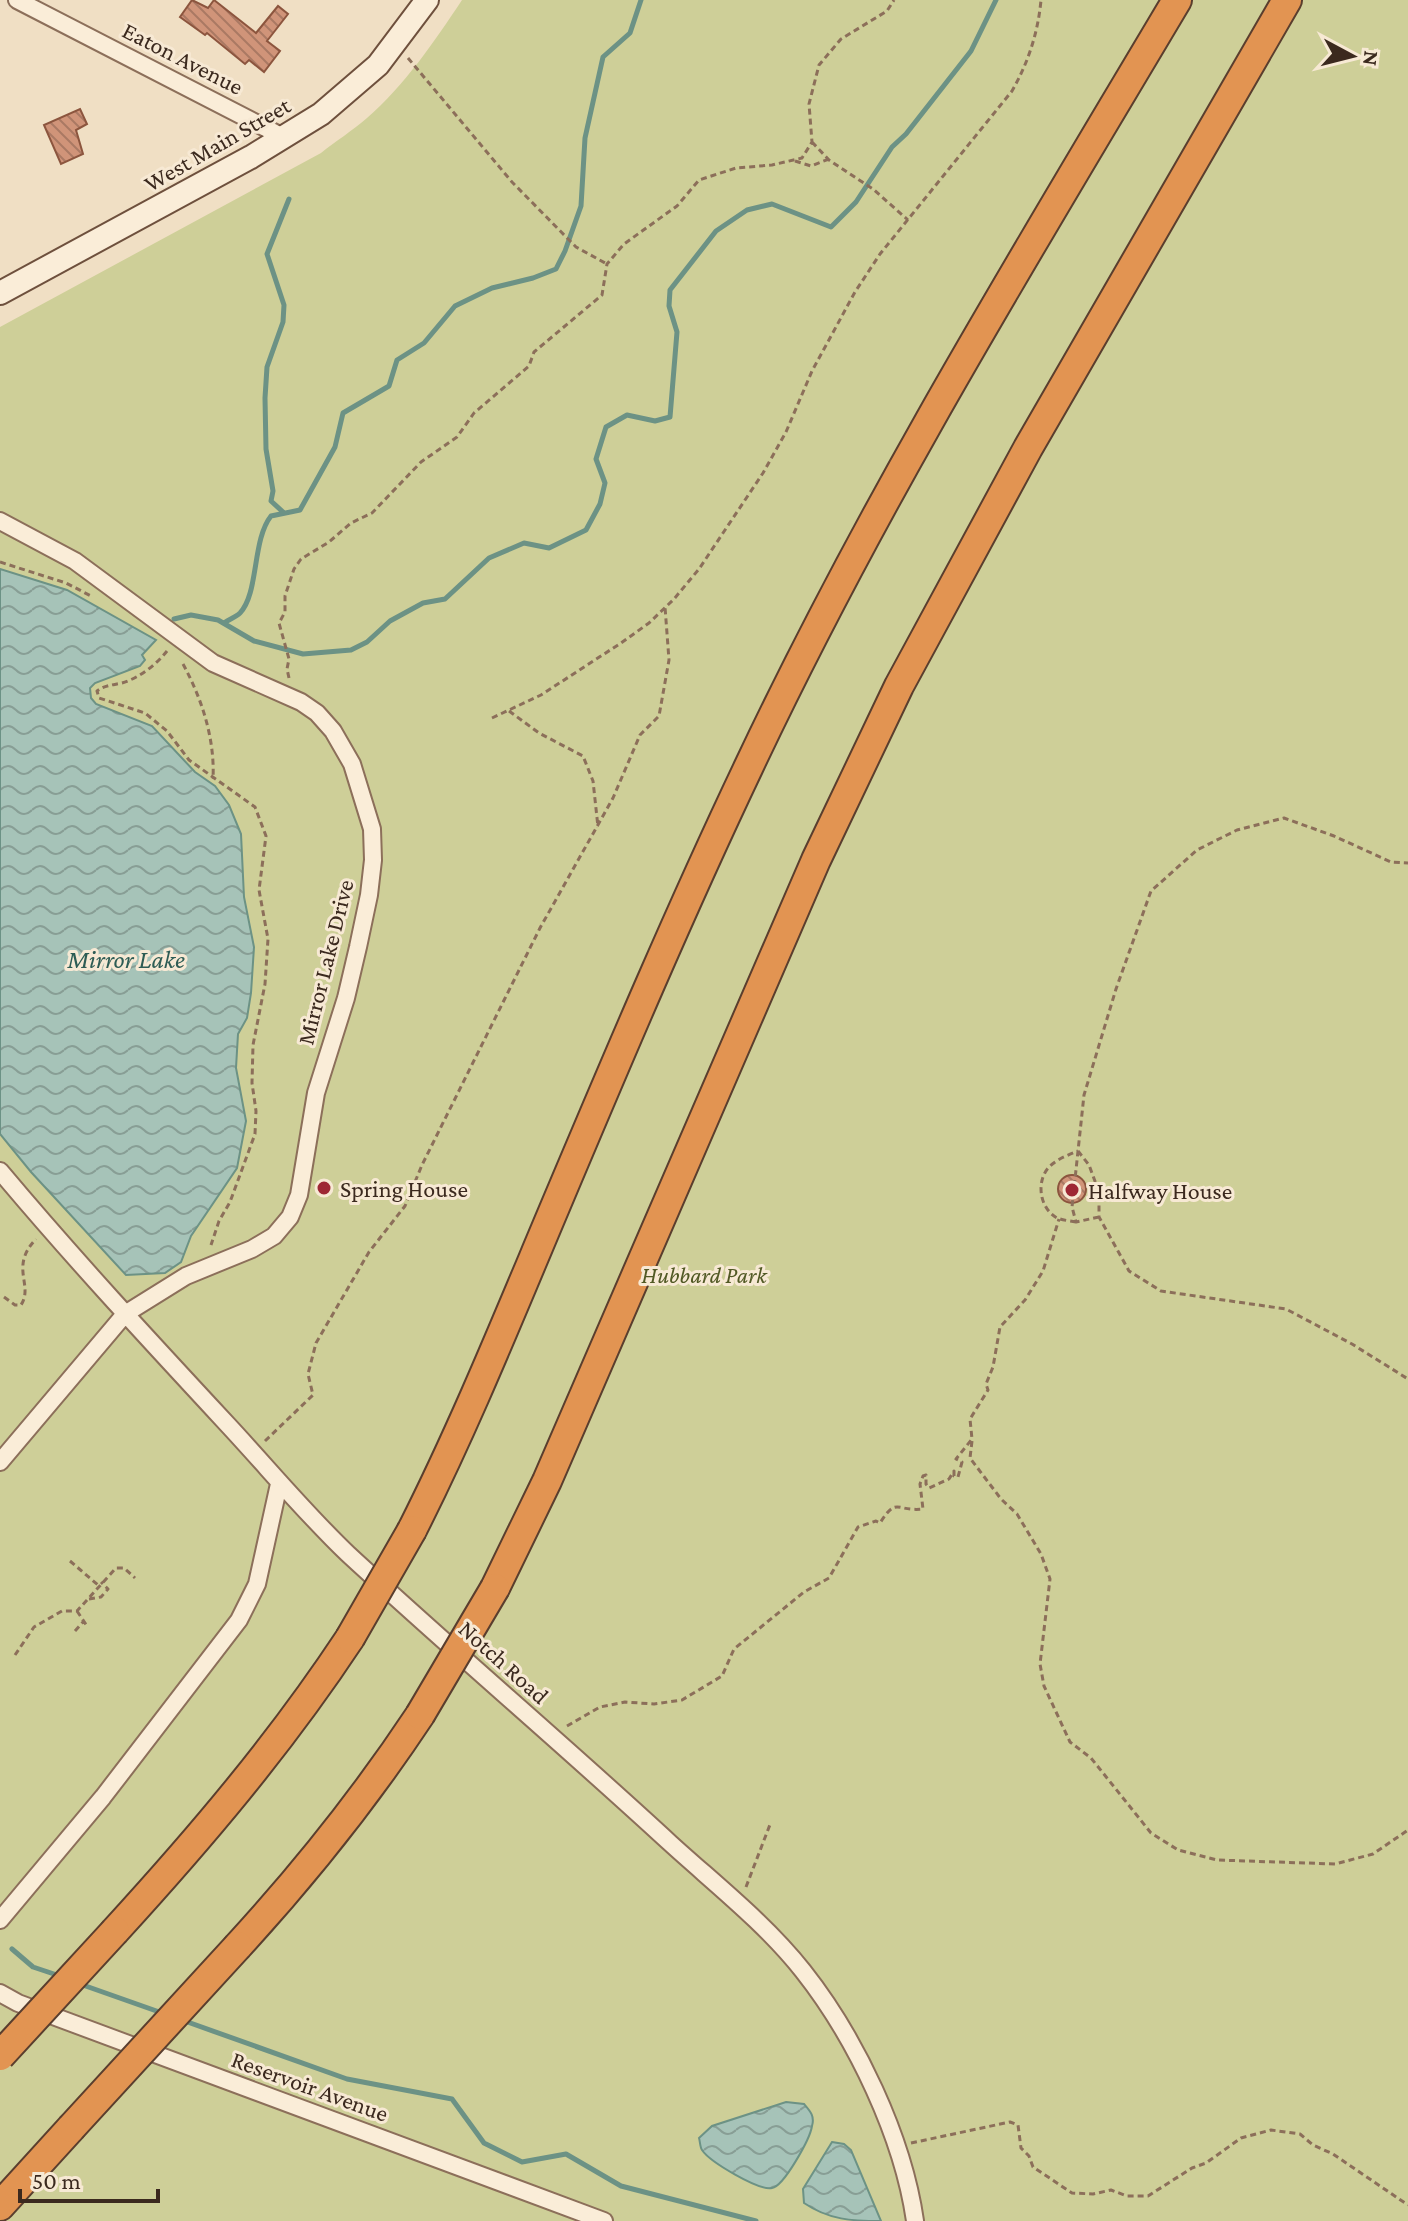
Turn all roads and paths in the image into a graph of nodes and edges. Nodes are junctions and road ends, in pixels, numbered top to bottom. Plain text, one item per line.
1 (17, 0) edge
2 (427, 0) edge
3 (894, 0) edge
4 (1041, 0) edge
5 (1177, 0) edge
6 (1287, 0) edge
7 (395, 44) junction
8 (285, 138) junction
9 (812, 142) junction
10 (829, 159) junction
11 (792, 160) junction
12 (908, 220) junction
13 (607, 264) junction
14 (0, 293) edge
15 (0, 521) edge
16 (0, 562) edge
17 (95, 599) dead end
18 (665, 607) junction
19 (171, 644) dead end
20 (289, 659) dead end
21 (181, 660) dead end
22 (509, 711) junction
23 (492, 718) dead end
24 (213, 779) junction
25 (598, 827) junction
26 (1408, 863) edge
27 (1078, 1151) junction
28 (0, 1171) edge
29 (1099, 1217) junction
30 (1059, 1219) junction
31 (1076, 1222) junction
32 (48, 1228) junction
33 (205, 1268) junction
34 (4, 1297) dead end
35 (125, 1314) junction
36 (1408, 1379) edge
37 (972, 1439) junction
38 (252, 1452) junction
39 (0, 1462) edge
40 (279, 1484) junction
41 (70, 1561) dead end
42 (135, 1578) dead end
43 (99, 1584) junction
44 (88, 1599) junction
45 (77, 1611) junction
46 (75, 1631) dead end
47 (15, 1655) dead end
48 (549, 1734) junction
49 (771, 1822) dead end
50 (1408, 1830) edge
51 (735, 1903) junction
52 (0, 1920) edge
53 (0, 1993) edge
54 (0, 2056) edge
55 (897, 2146) junction
56 (1408, 2205) edge
57 (0, 2206) edge
58 (604, 2221) edge
59 (915, 2221) edge

1 - 8 street, Eaton Avenue
2 - 7 main road, West Main Street
3 - 9 path
4 - 12 path
5 - 54 highway, bridge
6 - 57 highway, bridge
7 - 8 main road, West Main Street
7 - 13 path
8 - 14 main road, West Main Street
9 - 10 path
9 - 11 path
10 - 11 path
10 - 12 path
11 - 13 path
12 - 18 path
13 - 20 path
15 - 33 street, Mirror Lake Drive
16 - 17 path
18 - 22 path
18 - 25 path
19 - 24 path
21 - 24 path
22 - 23 path
22 - 25 path
24 - 33 path
25 - 38 path
26 - 27 path
27 - 29 path
27 - 30 path
27 - 31 path
28 - 32 street, Notch Road
29 - 31 path
29 - 36 path
30 - 31 path
30 - 37 path
32 - 34 path
32 - 35 street, Notch Road
33 - 35 street, Mirror Lake Drive
35 - 38 street, Notch Road
35 - 39 street, Mirror Lake Drive
37 - 48 path
37 - 50 path
38 - 40 street, Notch Road
40 - 48 street, Notch Road
40 - 52 street
41 - 43 path
42 - 43 path
43 - 44 path
43 - 44 path
44 - 45 path
45 - 46 path
45 - 47 path
48 - 51 street, Notch Road
49 - 51 path
51 - 55 street, Notch Road
53 - 58 street, Reservoir Avenue
55 - 56 path
55 - 59 street, Notch Road

